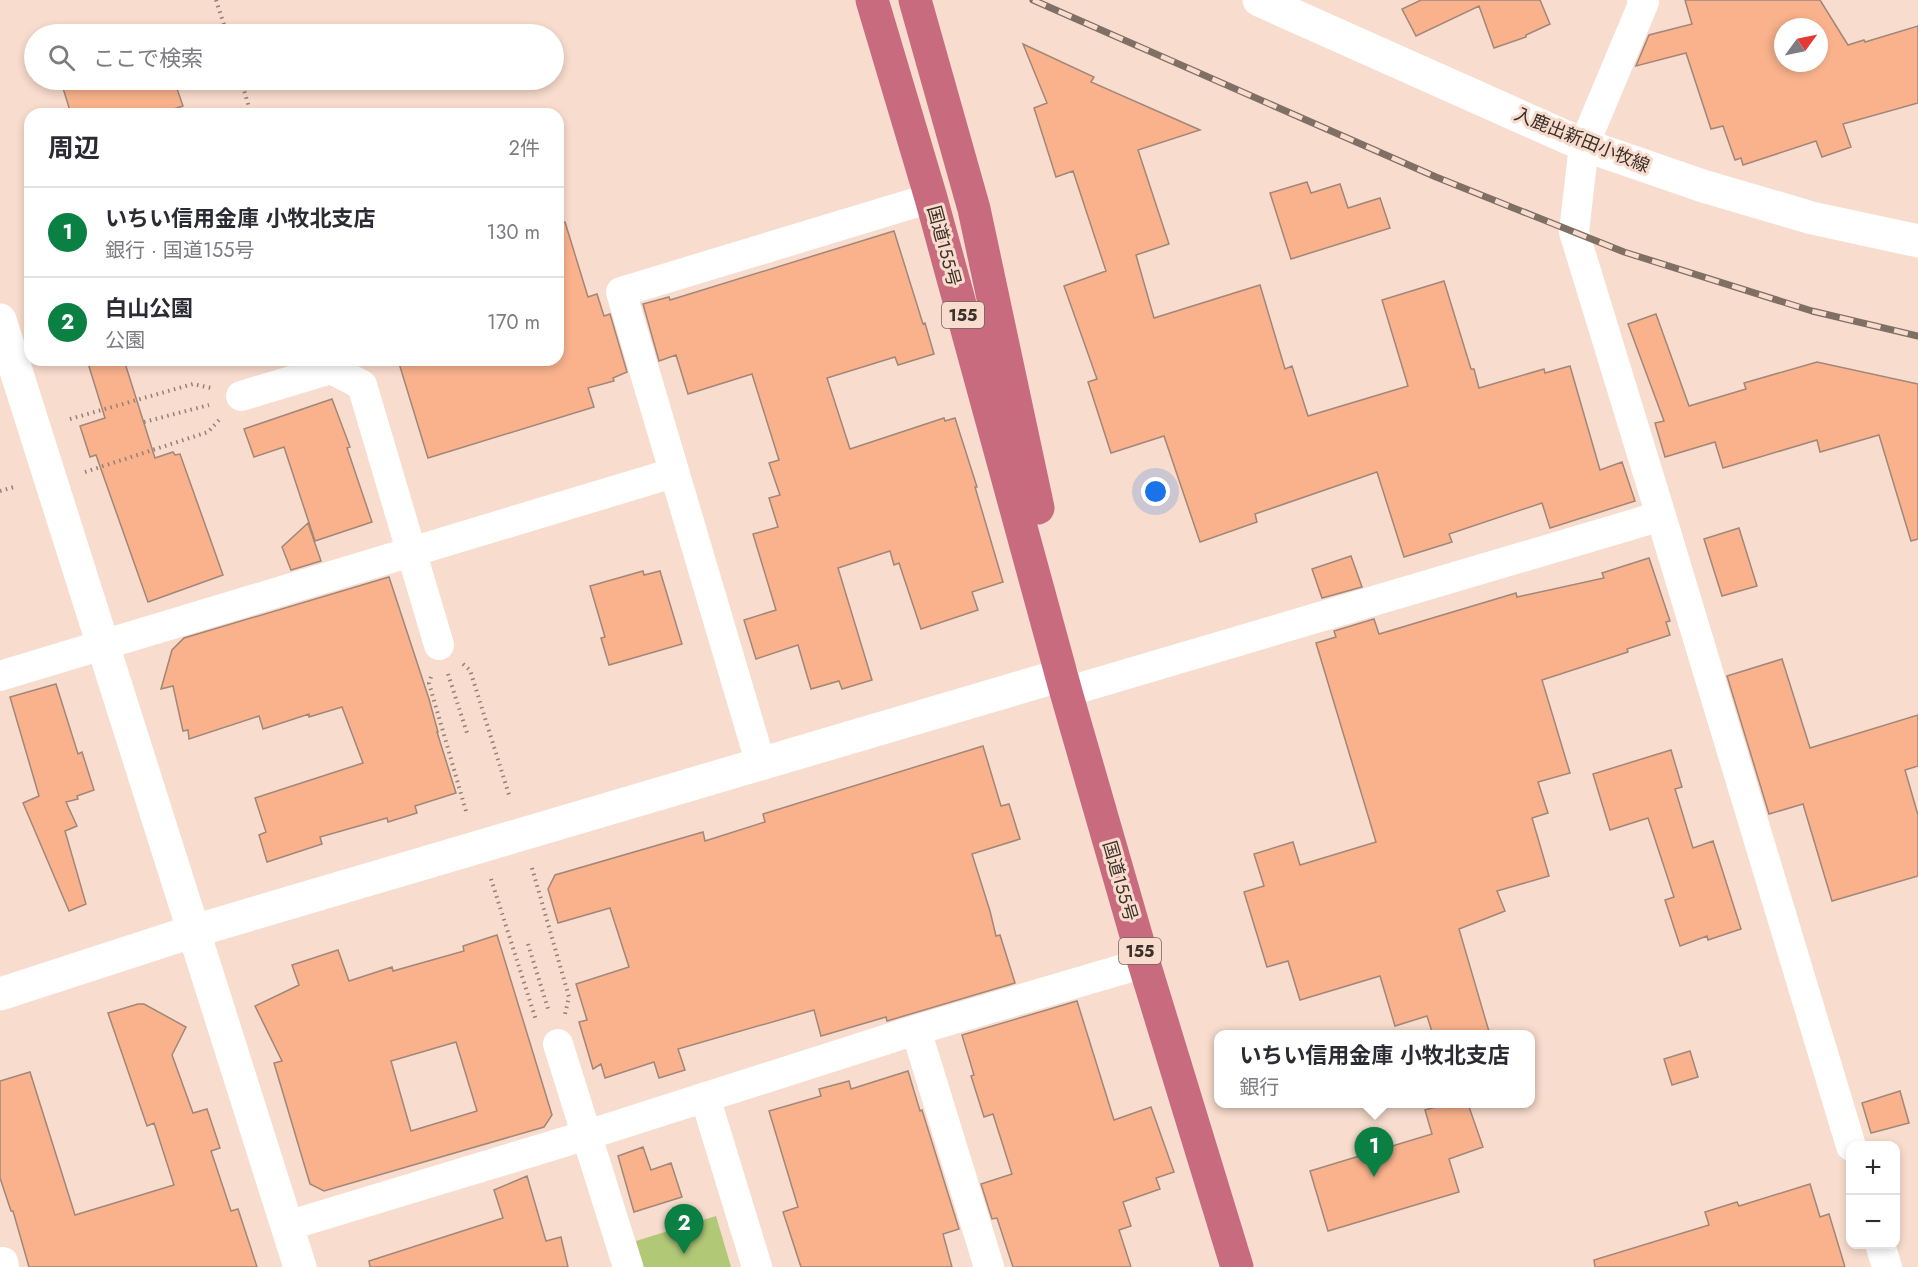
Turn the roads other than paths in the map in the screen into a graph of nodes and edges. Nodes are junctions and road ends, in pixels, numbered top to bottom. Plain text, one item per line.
1 (872, 0) edge
2 (915, 0) edge
3 (1259, 0) edge
4 (1642, 0) edge
5 (1584, 145) junction
6 (931, 198) junction
7 (1918, 241) edge
8 (0, 320) edge
9 (241, 396) road end
10 (674, 473) junction
11 (1661, 516) junction
12 (411, 552) junction
13 (1050, 632) junction
14 (102, 645) junction
15 (439, 645) road end
16 (0, 676) edge
17 (1064, 683) junction
18 (761, 765) junction
19 (194, 931) junction
20 (1144, 963) junction
21 (0, 994) edge
22 (916, 1030) junction
23 (558, 1044) road end
24 (705, 1097) junction
25 (587, 1135) junction
26 (1849, 1141) edge
27 (288, 1226) junction
28 (1881, 1249) edge
29 (0, 1263) edge
30 (4, 1267) edge
31 (300, 1267) edge
32 (628, 1267) edge
33 (757, 1267) edge
34 (988, 1267) edge
35 (1238, 1267) edge
36 (1887, 1267) edge

1 - 6 highway, 国道155号 / 155
2 - 13 highway, 国道155号 / 155
3 - 5 street, 入鹿出新田小牧線
4 - 5 street
5 - 7 street, 入鹿出新田小牧線
5 - 11 street
6 - 10 street
6 - 13 highway, 国道155号 / 155
8 - 14 street
9 - 12 street
10 - 12 street
10 - 18 street
11 - 17 street
11 - 26 street
12 - 14 street
12 - 15 street
13 - 17 highway, 国道155号 / 155
14 - 16 street
14 - 19 street
17 - 18 street
17 - 20 highway, 国道155号 / 155
18 - 19 street
19 - 21 street
19 - 27 street
20 - 22 street
20 - 35 highway, 国道155号 / 155
22 - 24 street
22 - 34 street
23 - 25 street
24 - 25 street
24 - 33 street
25 - 27 street
25 - 32 street
27 - 31 street
28 - 36 street
29 - 30 street

